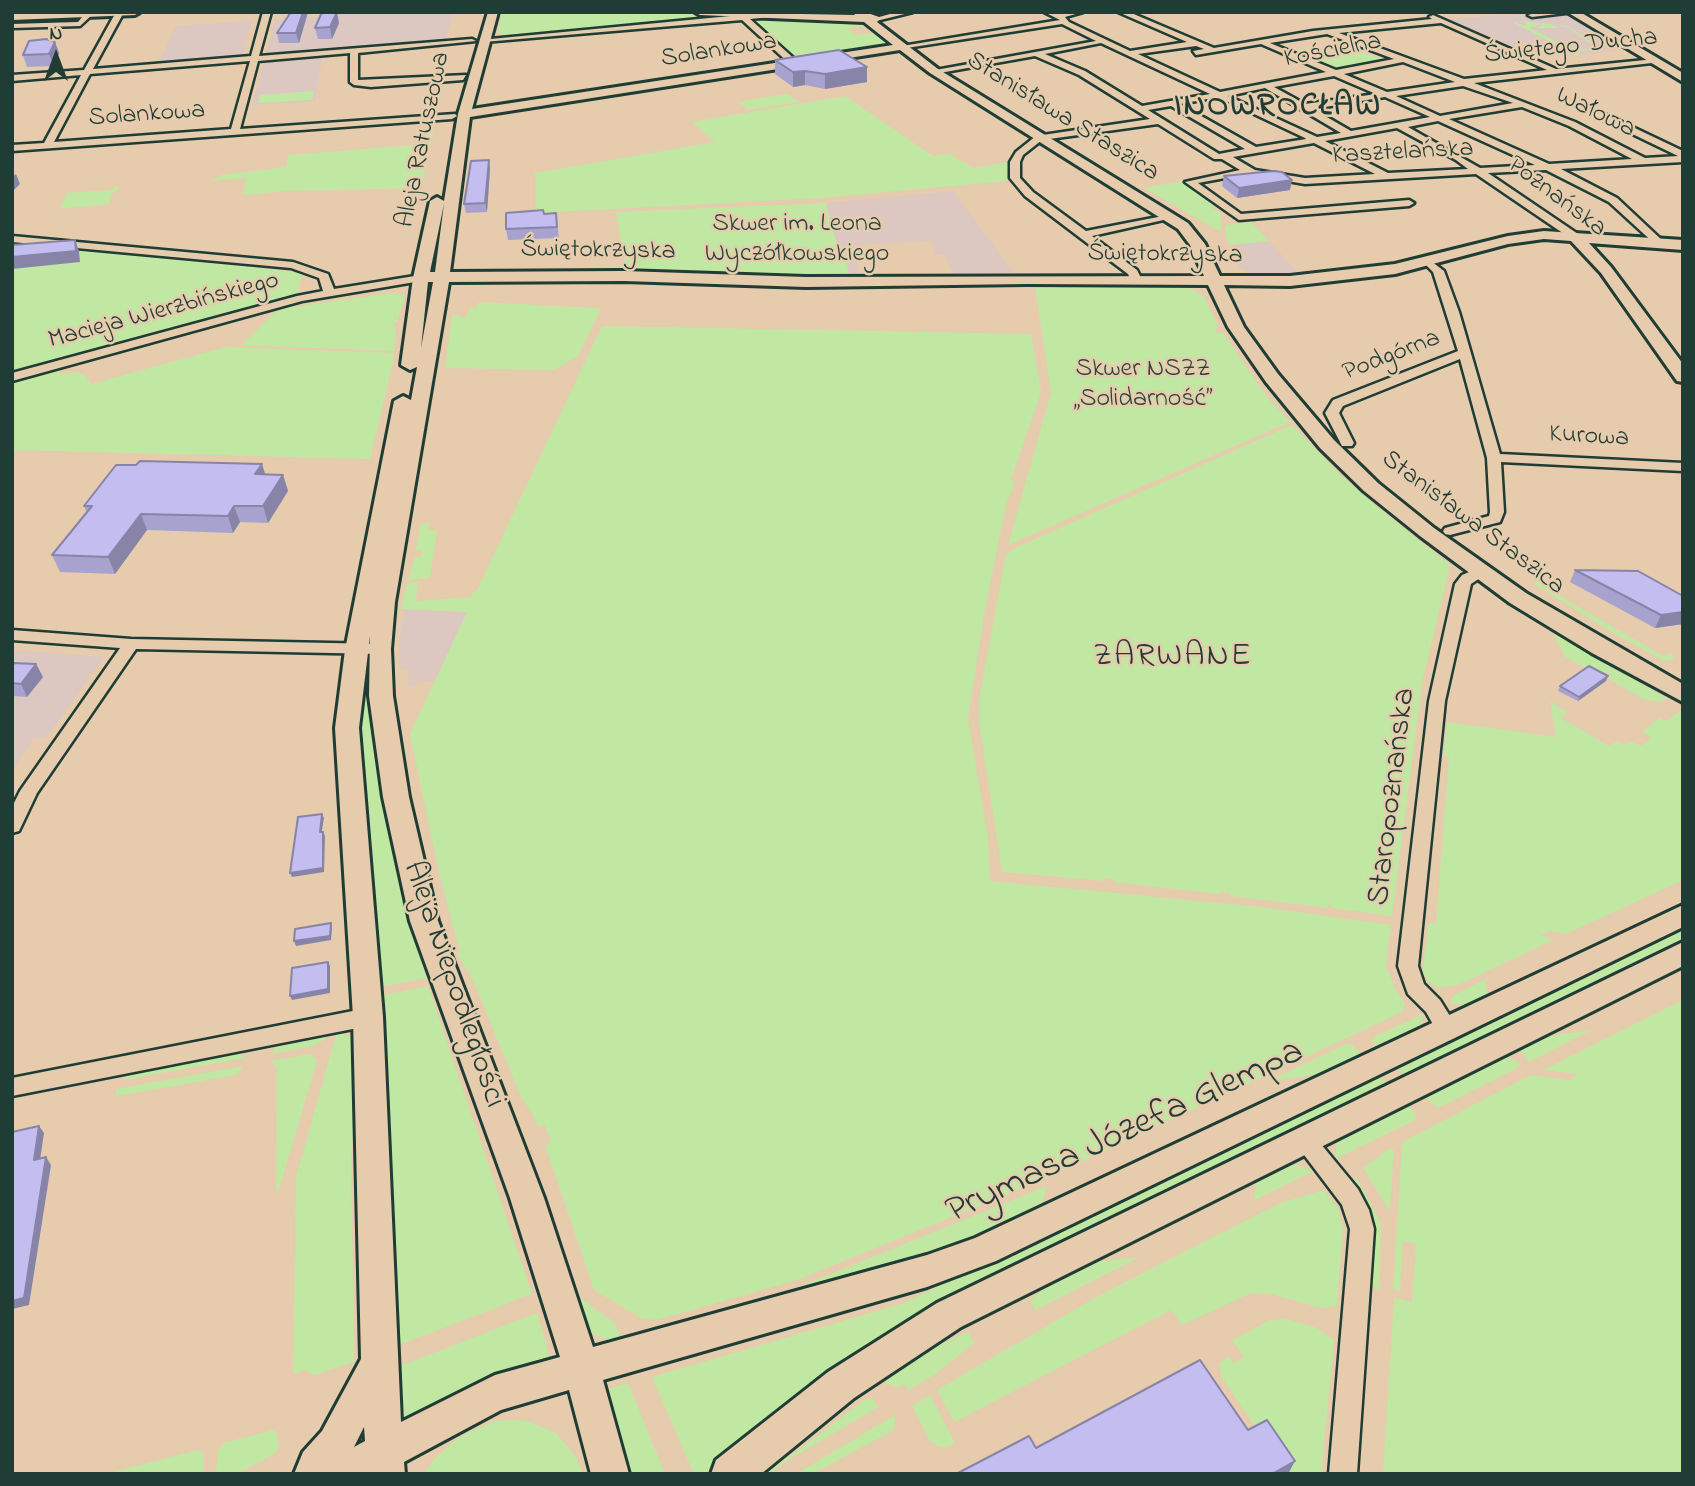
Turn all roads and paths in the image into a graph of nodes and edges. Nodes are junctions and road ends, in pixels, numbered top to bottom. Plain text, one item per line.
1 (135, 12) edge
2 (267, 12) edge
3 (479, 12) edge
4 (493, 12) edge
5 (700, 12) edge
6 (909, 12) edge
7 (1048, 12) edge
8 (1079, 12) edge
9 (1122, 12) edge
10 (1421, 12) edge
11 (1571, 12) edge
12 (120, 13) edge
13 (89, 14) junction
14 (1532, 15) dead end
15 (867, 16) edge
16 (12, 17) edge
17 (744, 17) junction
18 (1060, 19) junction
19 (1441, 21) junction
20 (12, 26) edge
21 (1368, 30) junction
22 (1328, 32) junction
23 (1354, 40) junction
24 (478, 41) junction
25 (1262, 42) junction
26 (1097, 43) dead end
27 (1199, 43) junction
28 (904, 46) junction
29 (354, 51) junction
30 (1215, 51) junction
31 (1130, 53) junction
32 (1196, 53) dead end
33 (1037, 54) junction
34 (254, 59) junction
35 (1407, 60) junction
36 (1682, 60) edge
37 (1651, 61) junction
38 (795, 64) junction
39 (938, 70) junction
40 (1555, 70) junction
41 (89, 72) junction
42 (1335, 72) junction
43 (463, 77) junction
44 (12, 78) edge
45 (1683, 78) edge
46 (1465, 82) junction
47 (1267, 86) junction
48 (1387, 94) junction
49 (1219, 96) junction
50 (1173, 104) junction
51 (1522, 104) junction
52 (1305, 107) junction
53 (1142, 109) junction
54 (1597, 113) dead end
55 (458, 115) junction
56 (1440, 118) junction
57 (1159, 121) junction
58 (1396, 124) junction
59 (235, 132) junction
60 (1347, 132) junction
61 (1043, 137) junction
62 (1316, 141) junction
63 (47, 146) junction
64 (12, 148) edge
65 (1255, 151) junction
66 (1220, 156) junction
67 (1683, 157) edge
68 (1645, 162) junction
69 (1550, 168) junction
70 (1248, 171) junction
71 (1480, 172) junction
72 (1387, 176) junction
73 (1409, 203) dead end
74 (440, 217) junction
75 (1163, 219) dead end
76 (1084, 235) junction
77 (1574, 236) junction
78 (12, 239) edge
79 (1660, 243) junction
80 (1215, 244) dead end
81 (1683, 245) edge
82 (1427, 261) junction
83 (431, 277) junction
84 (1224, 277) junction
85 (1136, 280) junction
86 (329, 293) junction
87 (1465, 353) junction
88 (12, 377) edge
89 (1683, 377) edge
90 (1347, 443) junction
91 (1494, 458) junction
92 (1683, 467) edge
93 (1450, 531) junction
94 (1481, 572) junction
95 (12, 635) edge
96 (131, 644) junction
97 (368, 650) junction
98 (1683, 677) edge
99 (1683, 694) edge
100 (12, 826) edge
101 (1683, 915) edge
102 (1683, 953) edge
103 (368, 1017) junction
104 (1447, 1029) junction
105 (12, 1087) edge
106 (1303, 1139) junction
107 (379, 1362) junction
108 (582, 1370) junction
109 (385, 1463) edge
110 (313, 1474) edge
111 (342, 1474) edge
112 (610, 1474) edge
113 (730, 1474) edge
114 (1343, 1474) edge

1 - 12 street
2 - 34 street
3 - 24 street, Aleja Ratuszowa
4 - 24 street, Aleja Ratuszowa
5 - 17 street
6 - 15 street
7 - 18 street
8 - 18 street, Solankowa
9 - 27 street
10 - 19 street
11 - 14 street
11 - 37 street
12 - 13 street
12 - 41 street
13 - 16 street
13 - 20 street
15 - 17 street
15 - 28 street, Stanisława Staszica
17 - 24 street
17 - 38 street
18 - 28 street, Solankowa
18 - 31 street
19 - 21 street
19 - 40 street
21 - 22 street
21 - 23 street
22 - 23 street, Wałowa
22 - 25 street
23 - 35 street, Wałowa
24 - 29 street
24 - 43 street, Aleja Ratuszowa
24 - 55 street, Aleja Ratuszowa
25 - 30 street
25 - 42 street
26 - 33 street
27 - 30 street
27 - 31 street
28 - 38 street, Solankowa
28 - 39 street, Stanisława Staszica
29 - 34 street
29 - 43 street
30 - 32 street
31 - 49 street
33 - 39 street
33 - 53 street
34 - 41 street
34 - 59 street
35 - 42 street, Kościelna
35 - 46 street, Wałowa
36 - 37 street, Świętego Ducha
37 - 40 street, Świętego Ducha
37 - 45 street
38 - 55 street, Solankowa
39 - 61 street, Stanisława Staszica
40 - 46 street, Świętego Ducha
41 - 44 street
41 - 63 street
42 - 47 street, Kościelna
42 - 48 street
43 - 55 street, Aleja Ratuszowa
46 - 48 street, Świętego Ducha
46 - 51 street, Wałowa
47 - 49 street, Kościelna
47 - 52 street
48 - 52 street, Świętego Ducha
48 - 56 street
49 - 50 street, Kościelna
49 - 62 street
50 - 53 street, Kościelna
50 - 65 street
51 - 56 street
51 - 68 street, Wałowa
52 - 60 street
53 - 57 street
54 - 67 street
55 - 59 street, Solankowa
55 - 74 street, Aleja Ratuszowa
56 - 58 street
56 - 69 street
57 - 61 street
57 - 66 street
58 - 60 street
58 - 71 street, Poznańska
59 - 63 street, Solankowa
60 - 62 street
61 - 76 street
61 - 80 street, Stanisława Staszica
61 - 84 street, Stanisława Staszica
62 - 65 street
62 - 72 street
63 - 64 street, Solankowa
65 - 66 street
66 - 70 street
67 - 68 street, Kasztelańska
68 - 69 street, Kasztelańska
69 - 71 street, Kasztelańska
69 - 79 street
70 - 72 street, Kasztelańska
70 - 73 street
71 - 72 street, Kasztelańska
71 - 77 street, Poznańska
74 - 83 street, Aleja Ratuszowa
74 - 83 street, Aleja Ratuszowa
75 - 76 street
76 - 85 street
77 - 79 street, Świętokrzyska
77 - 82 street, Świętokrzyska
77 - 89 street, Poznańska
78 - 86 street
79 - 81 street, Świętokrzyska
82 - 84 street, Świętokrzyska
82 - 87 street
83 - 85 street, Świętokrzyska
83 - 86 street, Świętokrzyska
83 - 97 street, Aleja Niepodległości
84 - 85 street, Świętokrzyska
84 - 90 street, Stanisława Staszica
84 - 94 street, Stanisława Staszica
86 - 88 street, Macieja Wierzbińskiego
87 - 90 street, Podgórna
87 - 91 street
90 - 93 street, Stanisława Staszica
91 - 92 street, Kurowa
91 - 93 street
93 - 98 street, Stanisława Staszica
94 - 99 street, Stanisława Staszica
94 - 104 street, Staropoznańska
95 - 96 street
96 - 97 street
96 - 100 street
97 - 103 street, Aleja Niepodległości
97 - 108 street, Aleja Niepodległości
101 - 104 street, Prymasa Józefa Glempa
102 - 106 street
103 - 105 street
103 - 107 street, Aleja Niepodległości
104 - 108 street, Prymasa Józefa Glempa
106 - 113 street
106 - 114 street
107 - 109 street, Aleja Niepodległości
107 - 110 street
108 - 109 street, Prymasa Józefa Glempa
108 - 112 street, Aleja Niepodległości
109 - 111 street, Prymasa Józefa Glempa

